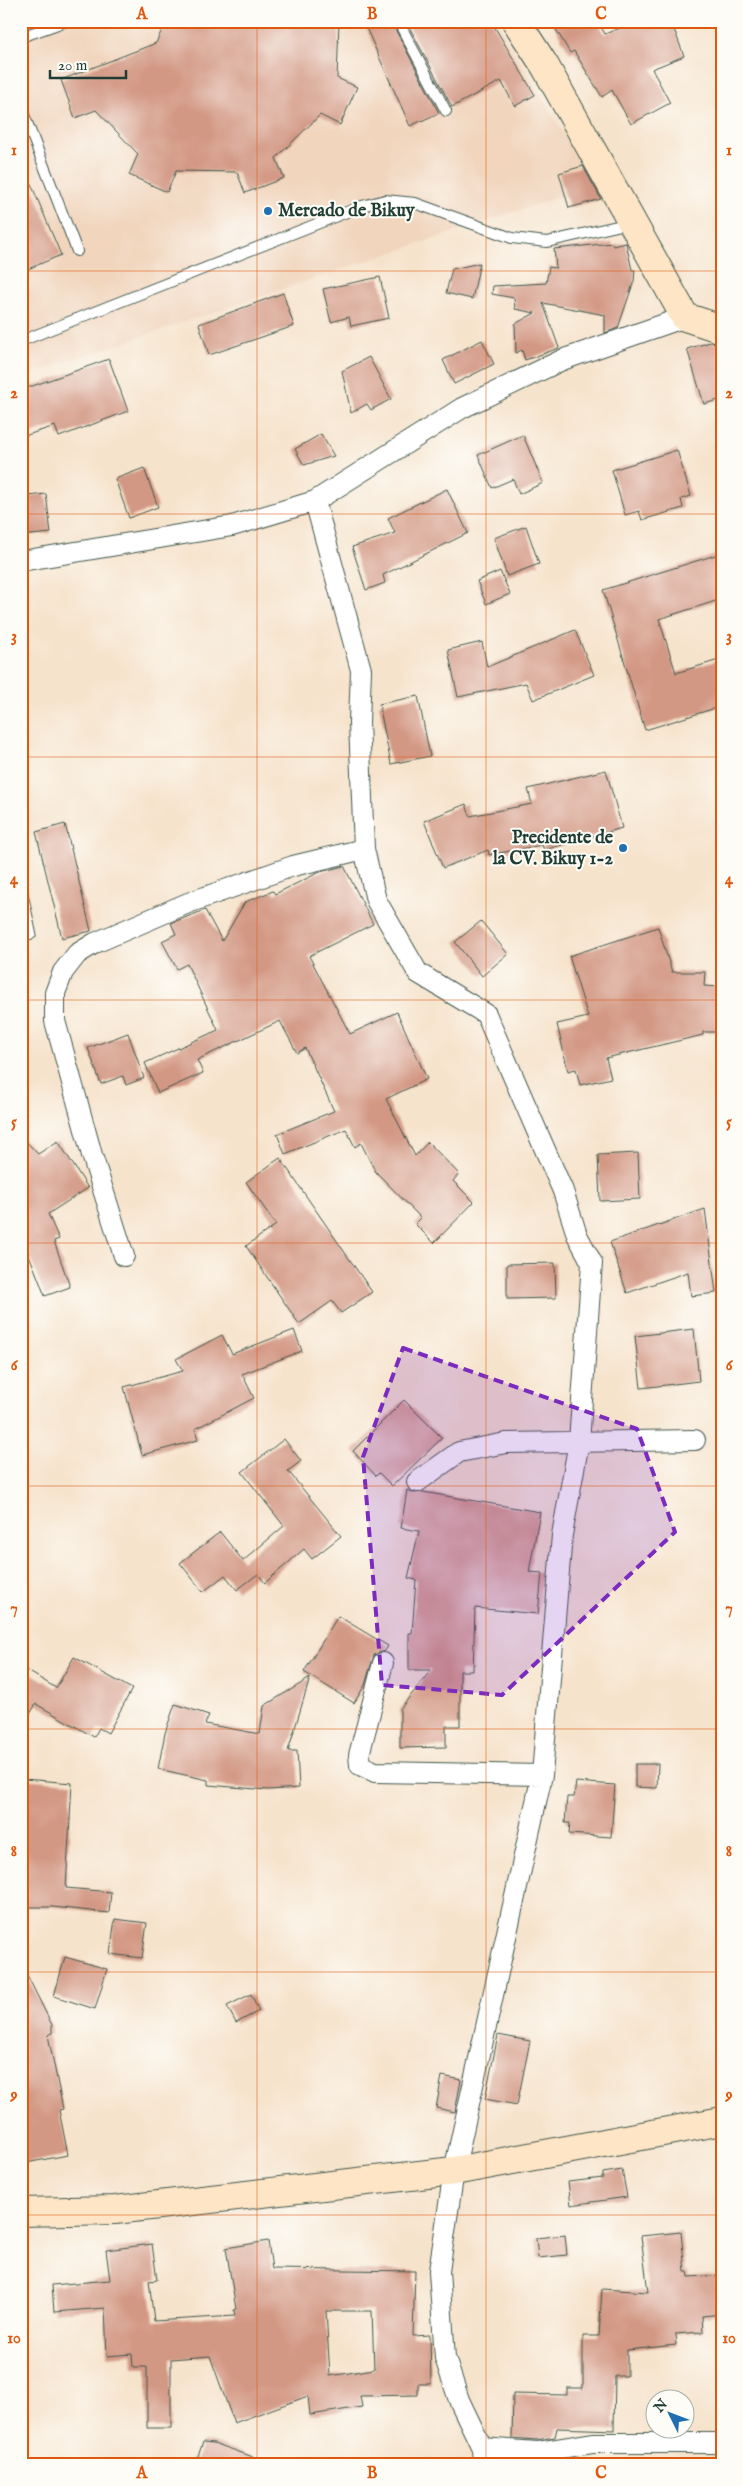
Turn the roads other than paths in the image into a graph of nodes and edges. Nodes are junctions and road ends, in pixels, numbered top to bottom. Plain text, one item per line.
1 (66, 21) edge
2 (398, 21) edge
3 (516, 21) edge
4 (21, 37) edge
5 (21, 106) edge
6 (446, 111) dead end
7 (631, 223) junction
8 (77, 251) dead end
9 (685, 317) junction
10 (722, 329) edge
11 (21, 341) edge
12 (315, 501) junction
13 (21, 561) edge
14 (364, 849) junction
15 (21, 886) edge
16 (31, 934) dead end
17 (124, 1256) dead end
18 (695, 1440) dead end
19 (579, 1442) junction
20 (417, 1482) dead end
21 (383, 1662) dead end
22 (542, 1775) junction
23 (722, 2121) edge
24 (454, 2171) junction
25 (21, 2212) edge
26 (722, 2443) edge
27 (483, 2456) edge

1 - 4 lane
2 - 6 lane
3 - 7 street
5 - 8 lane
7 - 9 street
7 - 11 lane
9 - 10 street
9 - 12 street
12 - 13 street
12 - 14 street
14 - 17 street
14 - 19 street
15 - 16 lane
18 - 19 street
19 - 20 street
19 - 22 street
21 - 22 street
22 - 24 street
23 - 24 street
24 - 25 street
24 - 27 street
26 - 27 street

